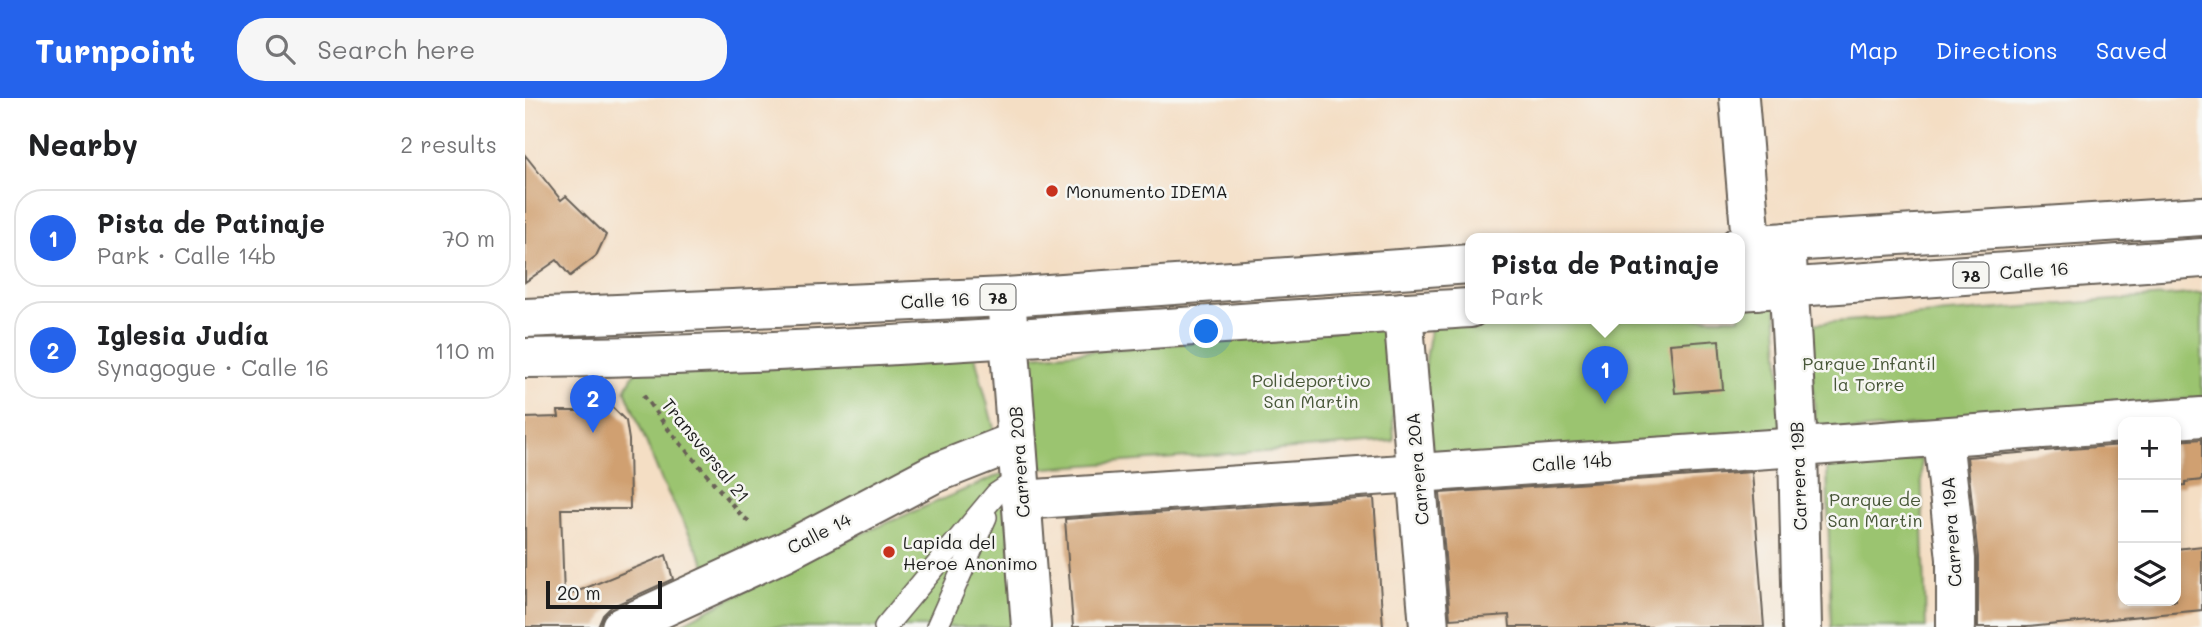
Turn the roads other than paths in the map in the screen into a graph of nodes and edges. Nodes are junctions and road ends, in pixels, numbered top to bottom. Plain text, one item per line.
1 (1738, 98) edge
2 (2202, 216) edge
3 (1759, 244) edge
4 (2202, 258) edge
5 (1465, 264) edge
6 (1761, 290) edge
7 (1006, 297) junction
8 (1465, 308) edge
9 (1403, 312) junction
10 (525, 318) edge
11 (1010, 340) junction
12 (525, 358) edge
13 (2202, 417) edge
14 (2181, 419) edge
15 (2118, 423) edge
16 (1943, 437) junction
17 (1798, 448) junction
18 (1418, 472) junction
19 (1013, 478) junction
20 (621, 627) edge
21 (885, 627) edge
22 (937, 627) edge
23 (1031, 627) edge
24 (1429, 627) edge
25 (1803, 627) edge
26 (1957, 627) edge

1 - 3 main road, Carrera 19B
2 - 3 main road
3 - 6 main road, Carrera 19B
4 - 6 main road, Calle 16 / 78
5 - 7 main road, Calle 16 / 78
6 - 17 main road, Carrera 19B
7 - 10 main road, Calle 16 / 78
7 - 11 main road, Carrera 20B
8 - 9 main road
9 - 11 main road
9 - 18 main road, Carrera 20A
11 - 12 main road
11 - 19 main road, Carrera 20B
13 - 14 main road
15 - 16 main road, Calle 14b
16 - 17 main road, Calle 14b
16 - 26 main road, Carrera 19A
17 - 18 main road, Calle 14b
17 - 25 main road, Carrera 19B
18 - 19 main road, Calle 14b
18 - 24 main road, Carrera 20A
19 - 20 main road, Calle 14
19 - 21 lane
19 - 22 lane
19 - 23 main road, Carrera 20B

